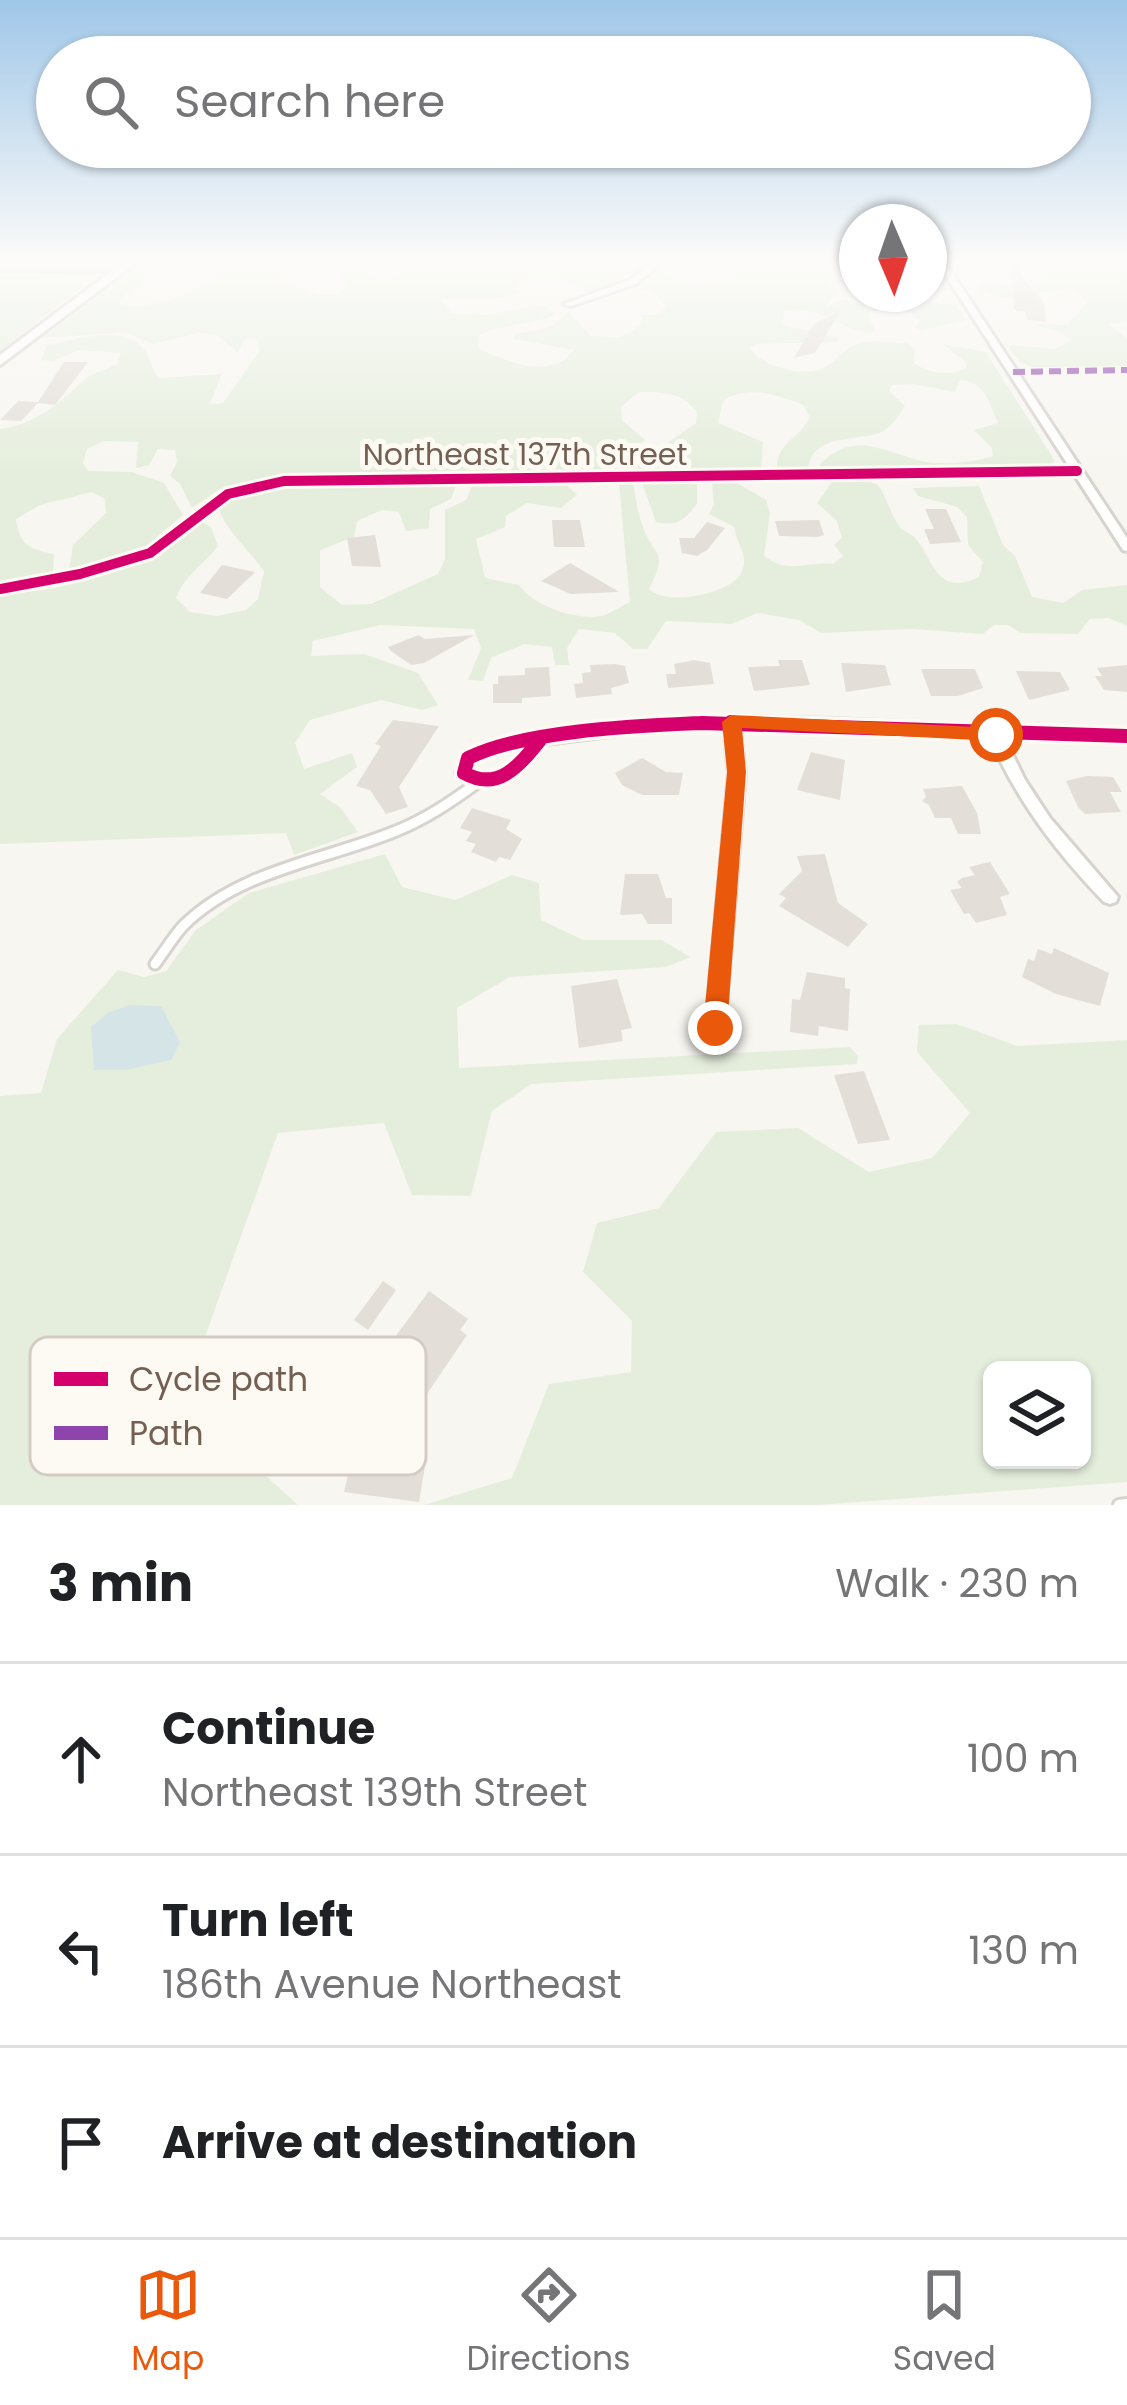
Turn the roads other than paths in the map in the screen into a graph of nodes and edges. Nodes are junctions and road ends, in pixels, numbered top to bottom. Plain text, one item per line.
1 (38, 332) edge
2 (987, 332) edge
3 (0, 361) edge
4 (1077, 471) junction
5 (1127, 547) edge
6 (0, 589) edge
7 (731, 722) junction
8 (996, 735) junction
9 (1127, 736) edge
10 (540, 740) junction
11 (477, 783) junction
12 (1110, 897) dead end
13 (155, 964) dead end
14 (715, 1028) dead end

1 - 3 main road
2 - 4 street
4 - 5 street
4 - 6 street, Northeast 137th Street
7 - 8 street
7 - 10 street
7 - 14 street
8 - 9 street
8 - 12 street
10 - 11 street
10 - 11 street
11 - 13 lane

